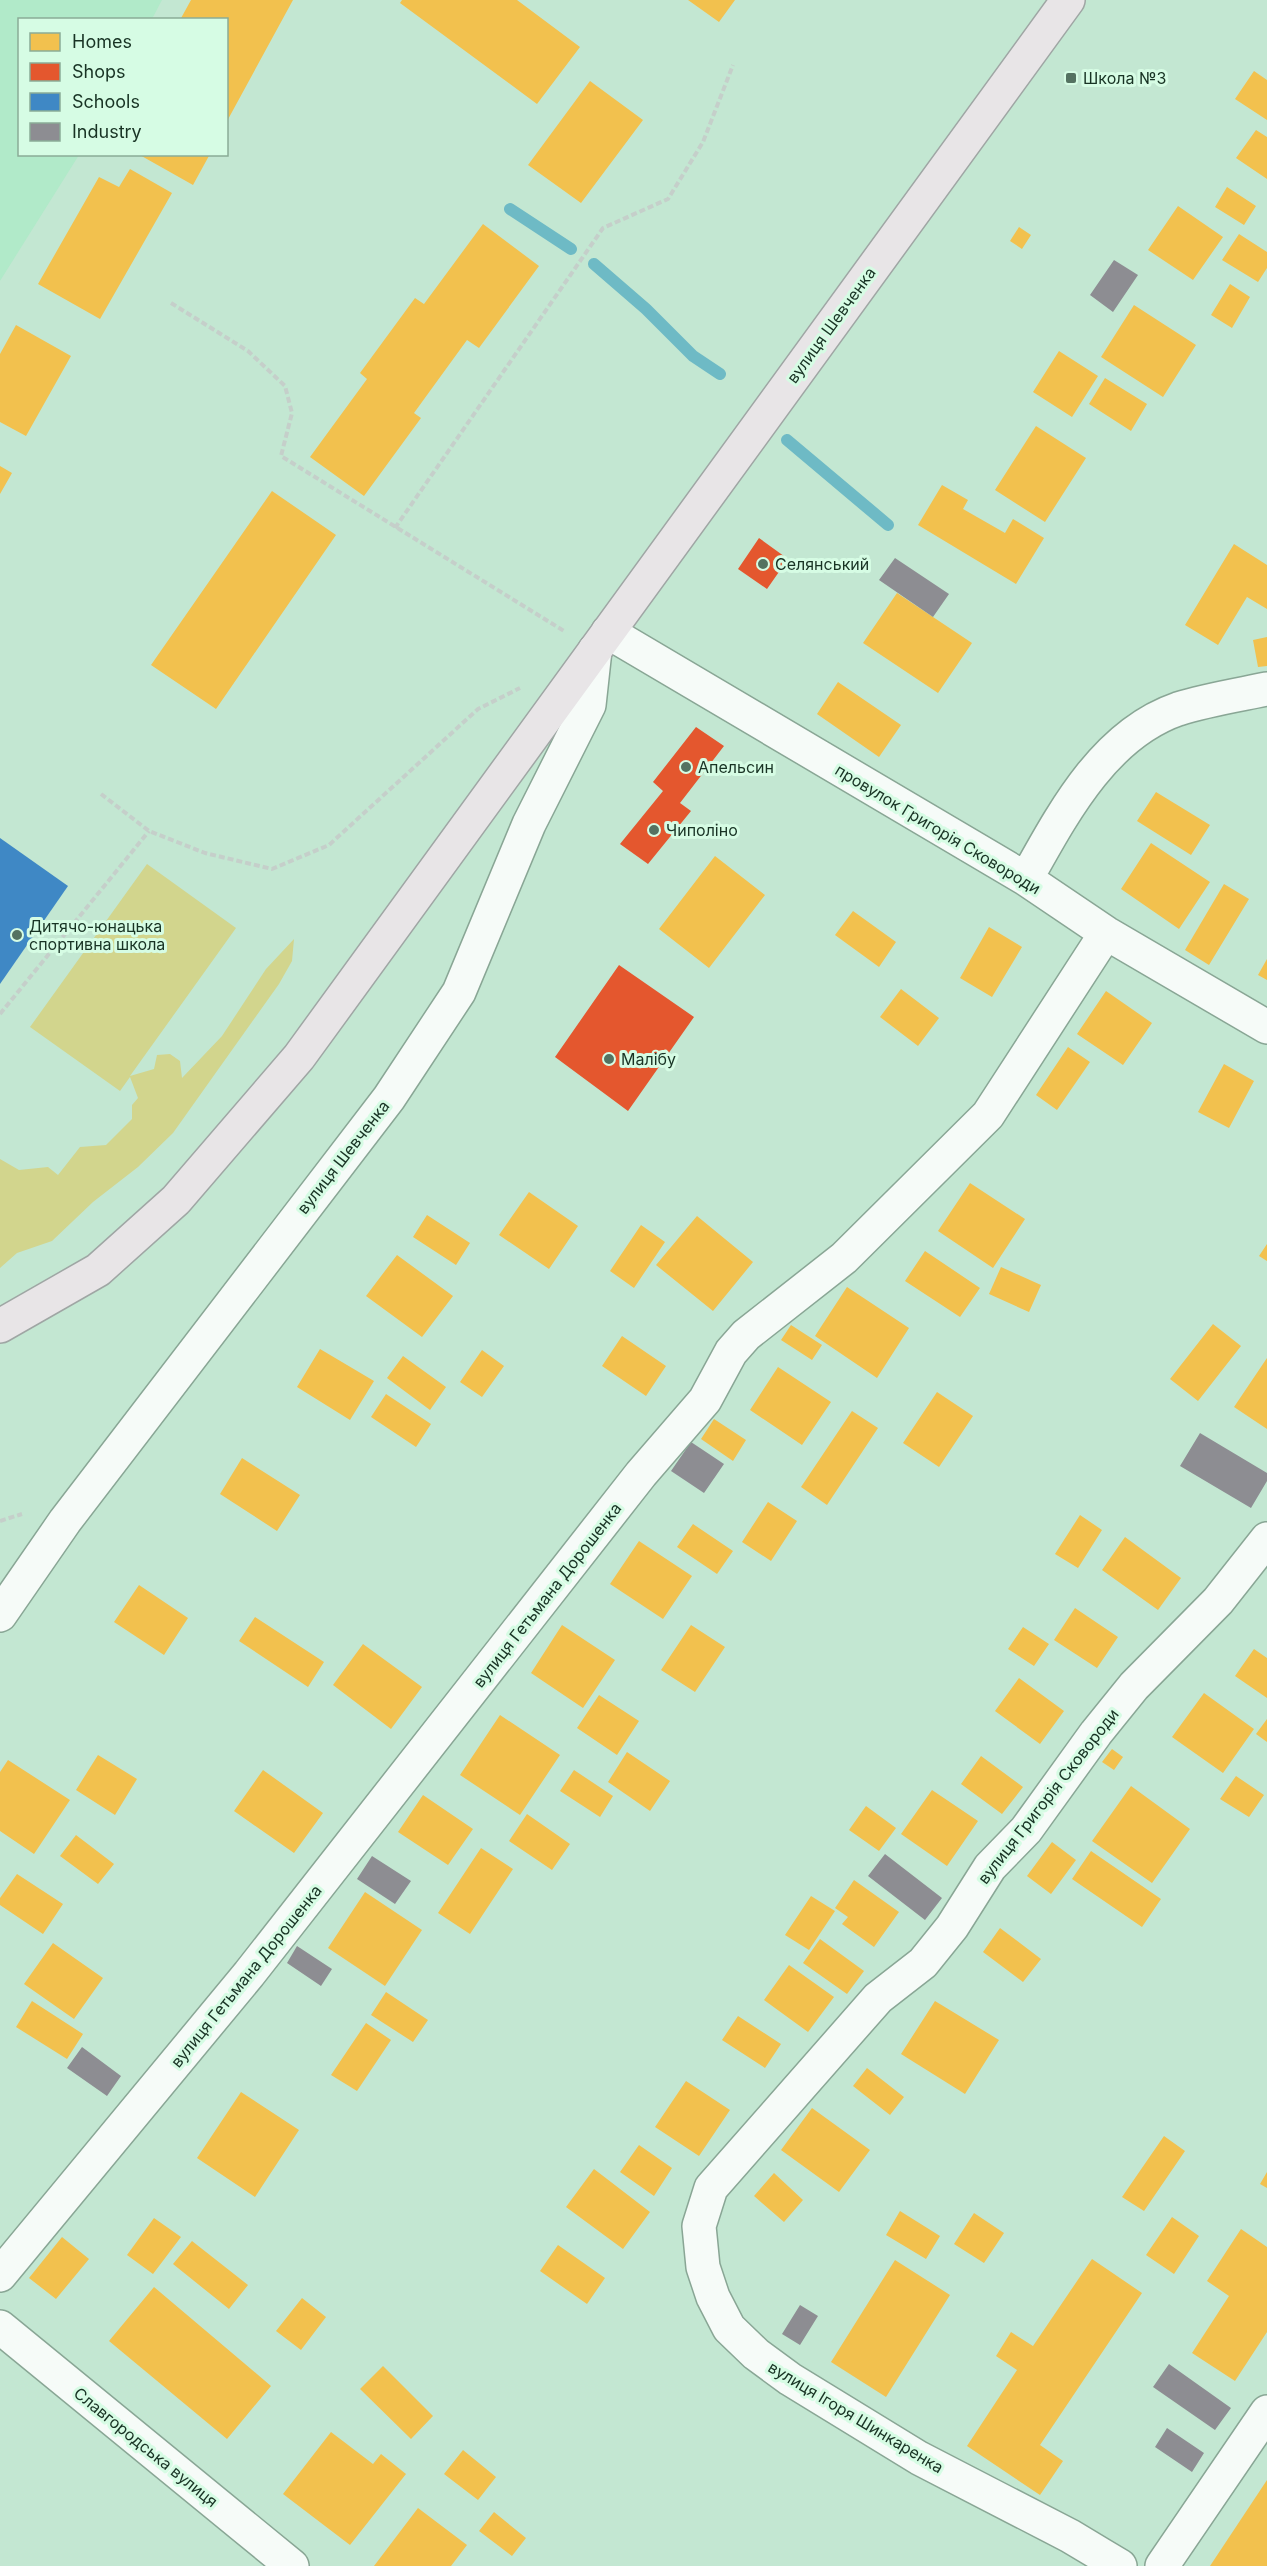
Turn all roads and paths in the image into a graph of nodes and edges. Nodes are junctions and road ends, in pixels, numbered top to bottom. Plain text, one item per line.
1 (1068, 0) edge
2 (733, 65) dead end
3 (171, 303) dead end
4 (395, 528) junction
5 (601, 641) junction
6 (521, 687) dead end
7 (1267, 689) edge
8 (101, 794) dead end
9 (149, 831) junction
10 (1026, 879) junction
11 (1106, 933) junction
12 (0, 1014) edge
13 (1267, 1027) edge
14 (0, 1326) edge
15 (1267, 1539) edge
16 (0, 1615) edge
17 (711, 2188) joint
18 (0, 2275) edge
19 (0, 2327) edge
20 (1267, 2412) edge
21 (292, 2566) edge
22 (1120, 2566) edge
23 (1162, 2566) edge

1 - 5 main road, вулиця Шевченка
2 - 4 path
3 - 4 path
4 - 5 path
5 - 10 street, провулок Григорія Сковороди
5 - 14 main road, вулиця Шевченка
5 - 16 street, вулиця Шевченка
6 - 9 path
7 - 10 street
8 - 9 path
9 - 12 path
10 - 11 street, провулок Григорія Сковороди
11 - 13 street, провулок Григорія Сковороди
11 - 18 street, вулиця Гетьмана Дорошенка
15 - 17 street, вулиця Григорія Сковороди
17 - 22 street, вулиця Ігоря Шинкаренка
19 - 21 street, Славгородська вулиця
20 - 23 street

